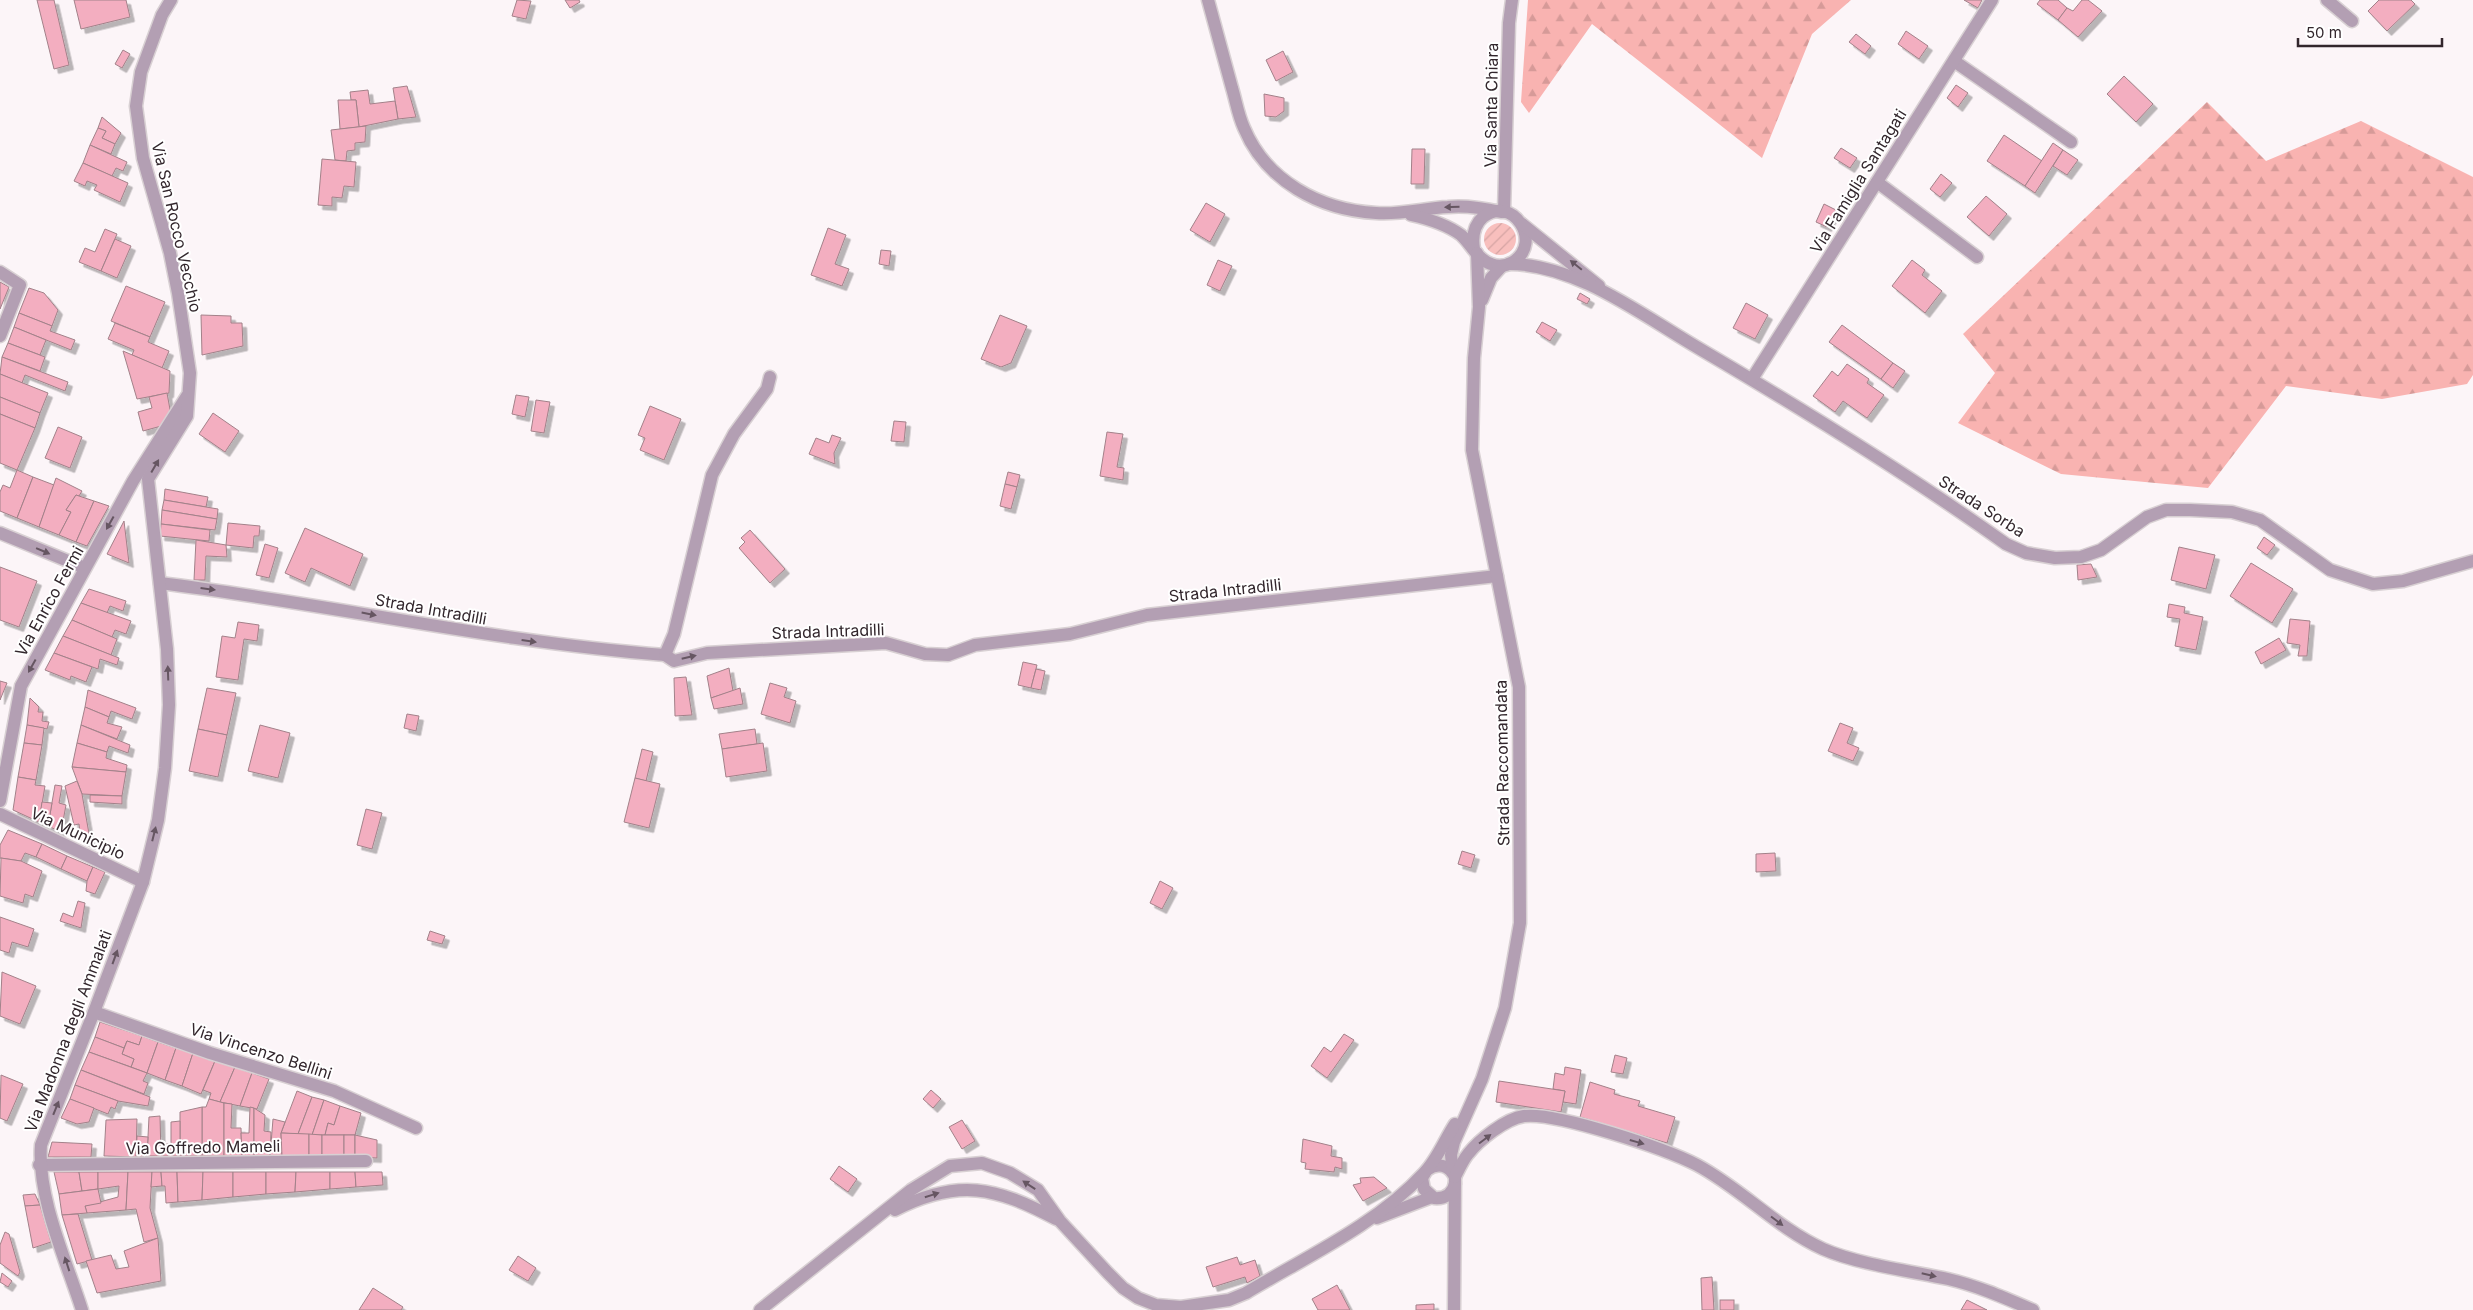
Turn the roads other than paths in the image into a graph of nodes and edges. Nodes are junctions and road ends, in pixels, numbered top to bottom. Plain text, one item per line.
1 (170, 0) edge
2 (1208, 0) edge
3 (1512, 0) edge
4 (1992, 0) edge
5 (2327, 0) edge
6 (2352, 21) dead end
7 (1954, 61) junction
8 (2071, 142) dead end
9 (1877, 182) junction
10 (1502, 212) junction
11 (1401, 213) junction
12 (1522, 224) junction
13 (1475, 251) junction
14 (1977, 257) dead end
15 (1506, 265) junction
16 (0, 272) edge
17 (1612, 297) junction
18 (1479, 307) junction
19 (0, 336) edge
20 (770, 377) dead end
21 (1752, 379) junction
22 (189, 394) junction
23 (0, 533) edge
24 (2473, 561) edge
25 (85, 568) junction
26 (1497, 576) junction
27 (160, 582) junction
28 (665, 655) junction
29 (0, 802) edge
30 (0, 814) edge
31 (143, 882) junction
32 (94, 1012) junction
33 (1474, 1095) junction
34 (416, 1128) dead end
35 (366, 1161) dead end
36 (39, 1165) junction
37 (1426, 1171) junction
38 (1454, 1177) junction
39 (1433, 1197) junction
40 (1060, 1221) junction
41 (872, 1222) junction
42 (1363, 1223) junction
43 (1454, 1235) junction
44 (82, 1310) edge
45 (760, 1310) edge
46 (1454, 1310) edge
47 (2033, 1310) edge

1 - 22 street, Via San Rocco Vecchio
2 - 11 street
3 - 10 street, Via Santa Chiara
4 - 7 street, Via Famiglia Santagati
5 - 6 street
7 - 8 street
7 - 9 street, Via Famiglia Santagati
9 - 14 street
9 - 21 street, Via Famiglia Santagati
10 -> 11 street
10 - 12 street
10 - 13 street
11 - 13 street
12 - 15 street
17 -> 12 street
13 - 15 street
13 - 18 street
15 - 17 street
15 - 18 street
16 - 19 street
17 - 21 street, Strada Sorba
18 - 26 street, Strada Raccomandata
20 - 28 street
21 - 24 street, Strada Sorba
22 -> 25 street, Via Enrico Fermi
27 -> 22 street
23 -> 25 street
25 -> 29 street, Via Enrico Fermi
28 -> 26 street, Strada Intradilli
26 - 33 street, Strada Raccomandata
27 -> 28 street, Strada Intradilli
31 -> 27 street
30 - 31 street, Via Municipio
32 -> 31 street, Via Madonna degli Ammalati
32 - 34 street, Via Vincenzo Bellini
36 -> 32 street, Via Madonna degli Ammalati
33 - 37 street
33 - 38 street
35 - 36 street, Via Goffredo Mameli
44 -> 36 street, Via Madonna degli Ammalati
37 - 38 street
37 - 39 street
37 - 42 street
38 - 39 street
38 - 43 street
38 -> 47 street
39 - 42 street
39 - 43 street
41 -> 40 street
40 -> 41 street
40 - 42 street
41 - 45 street
43 - 46 street

